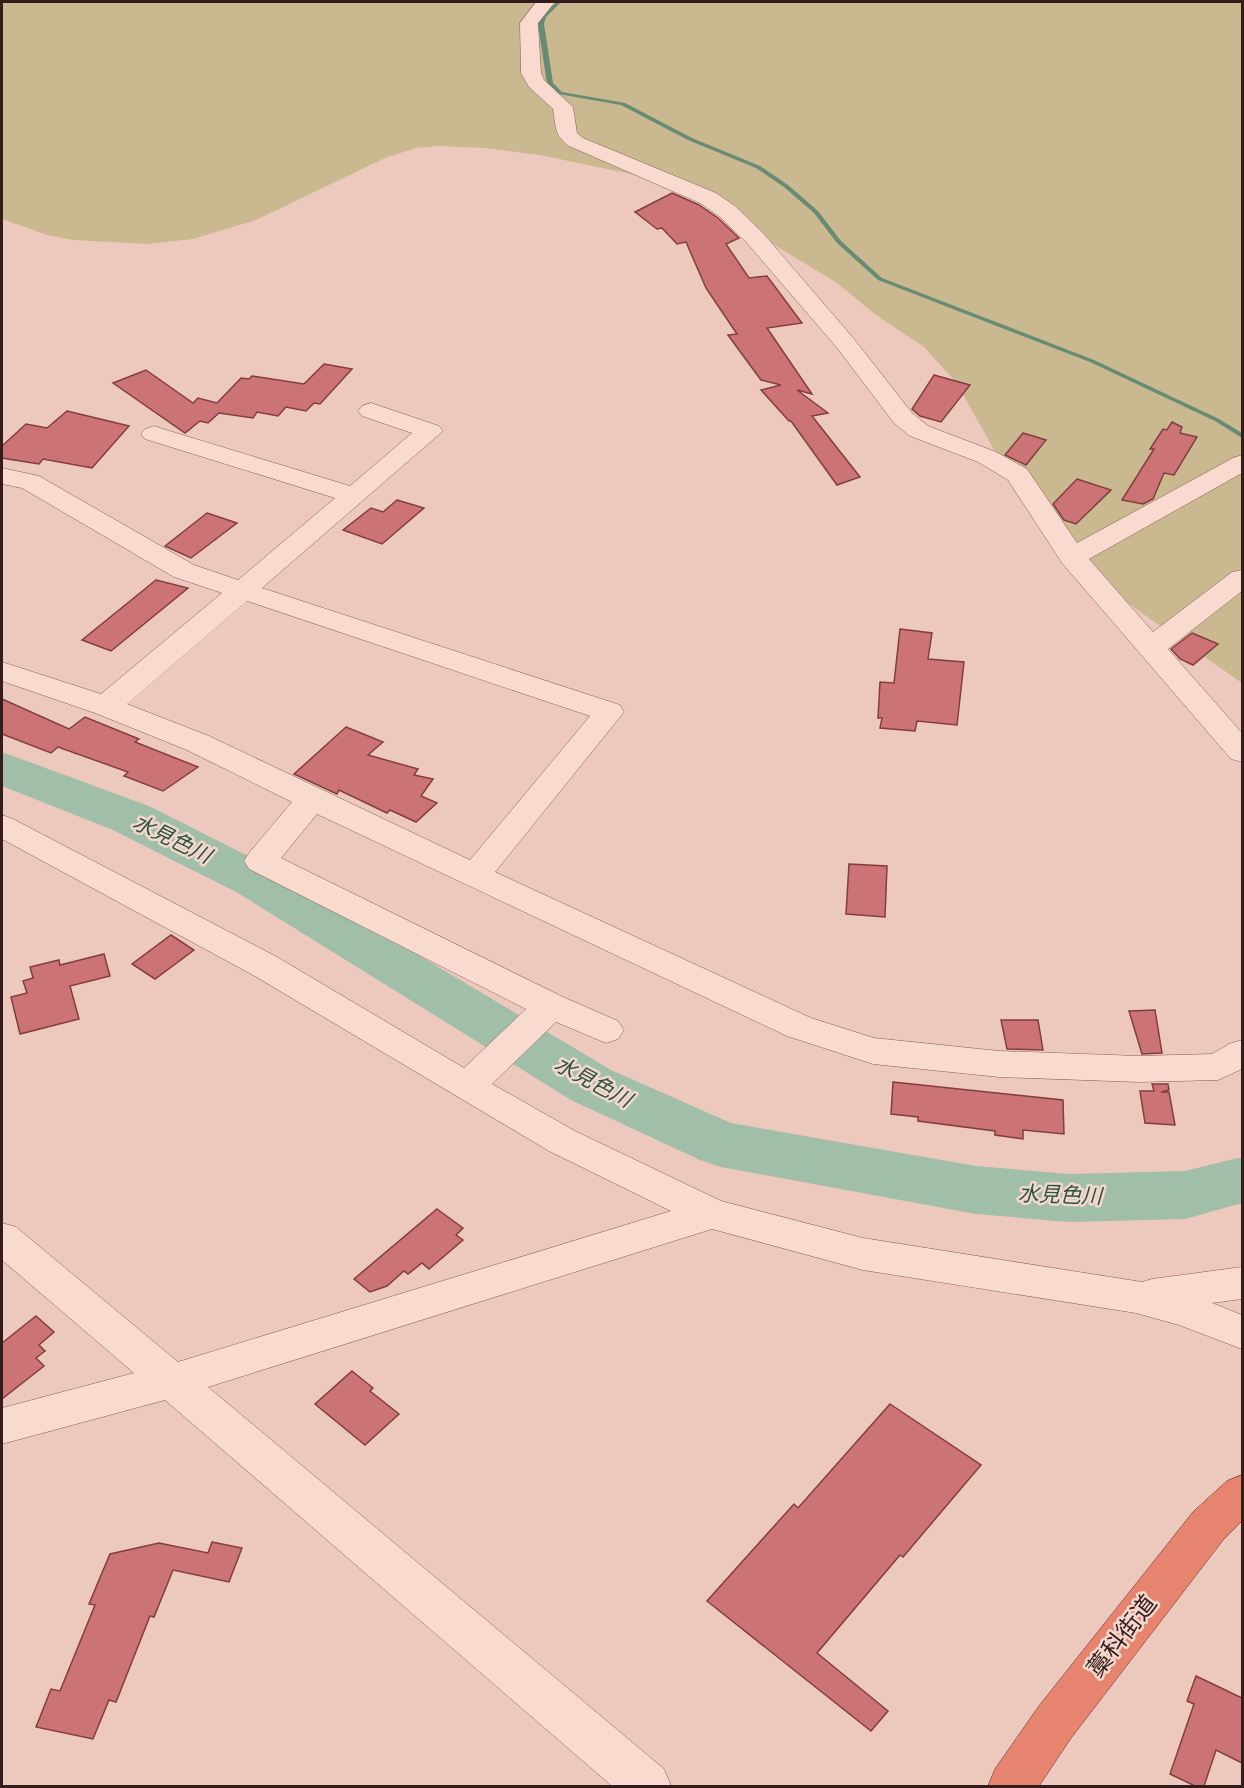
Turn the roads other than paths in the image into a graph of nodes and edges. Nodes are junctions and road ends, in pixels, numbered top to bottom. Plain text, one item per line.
1 (546, 2) edge
2 (371, 411) dead end
3 (154, 434) dead end
4 (1235, 474) edge
5 (2, 476) edge
6 (353, 495) junction
7 (1072, 558) junction
8 (1242, 578) edge
9 (244, 590) junction
10 (1150, 648) junction
11 (2, 671) edge
12 (106, 706) junction
13 (1242, 752) edge
14 (312, 799) junction
15 (2, 826) edge
16 (474, 876) junction
17 (551, 1006) junction
18 (606, 1030) dead end
19 (1242, 1053) edge
20 (477, 1078) junction
21 (712, 1214) junction
22 (2, 1238) edge
23 (1242, 1284) edge
24 (1136, 1297) junction
25 (1242, 1332) edge
26 (172, 1381) junction
27 (2, 1426) edge
28 (1242, 1494) edge
29 (647, 1786) edge
30 (1012, 1786) edge

1 - 7 street
2 - 6 street
3 - 6 street
4 - 7 street
5 - 9 street
6 - 9 street
7 - 10 street
8 - 10 street
9 - 12 street
9 - 16 street
10 - 13 street
11 - 12 street
12 - 14 street
14 - 16 street
14 - 17 street
15 - 20 street
16 - 19 street
17 - 18 street
17 - 20 street
20 - 21 street
21 - 24 street
21 - 26 street
22 - 26 street
23 - 24 street
24 - 25 street
26 - 27 street
26 - 29 street
28 - 30 highway, 藁科街道

